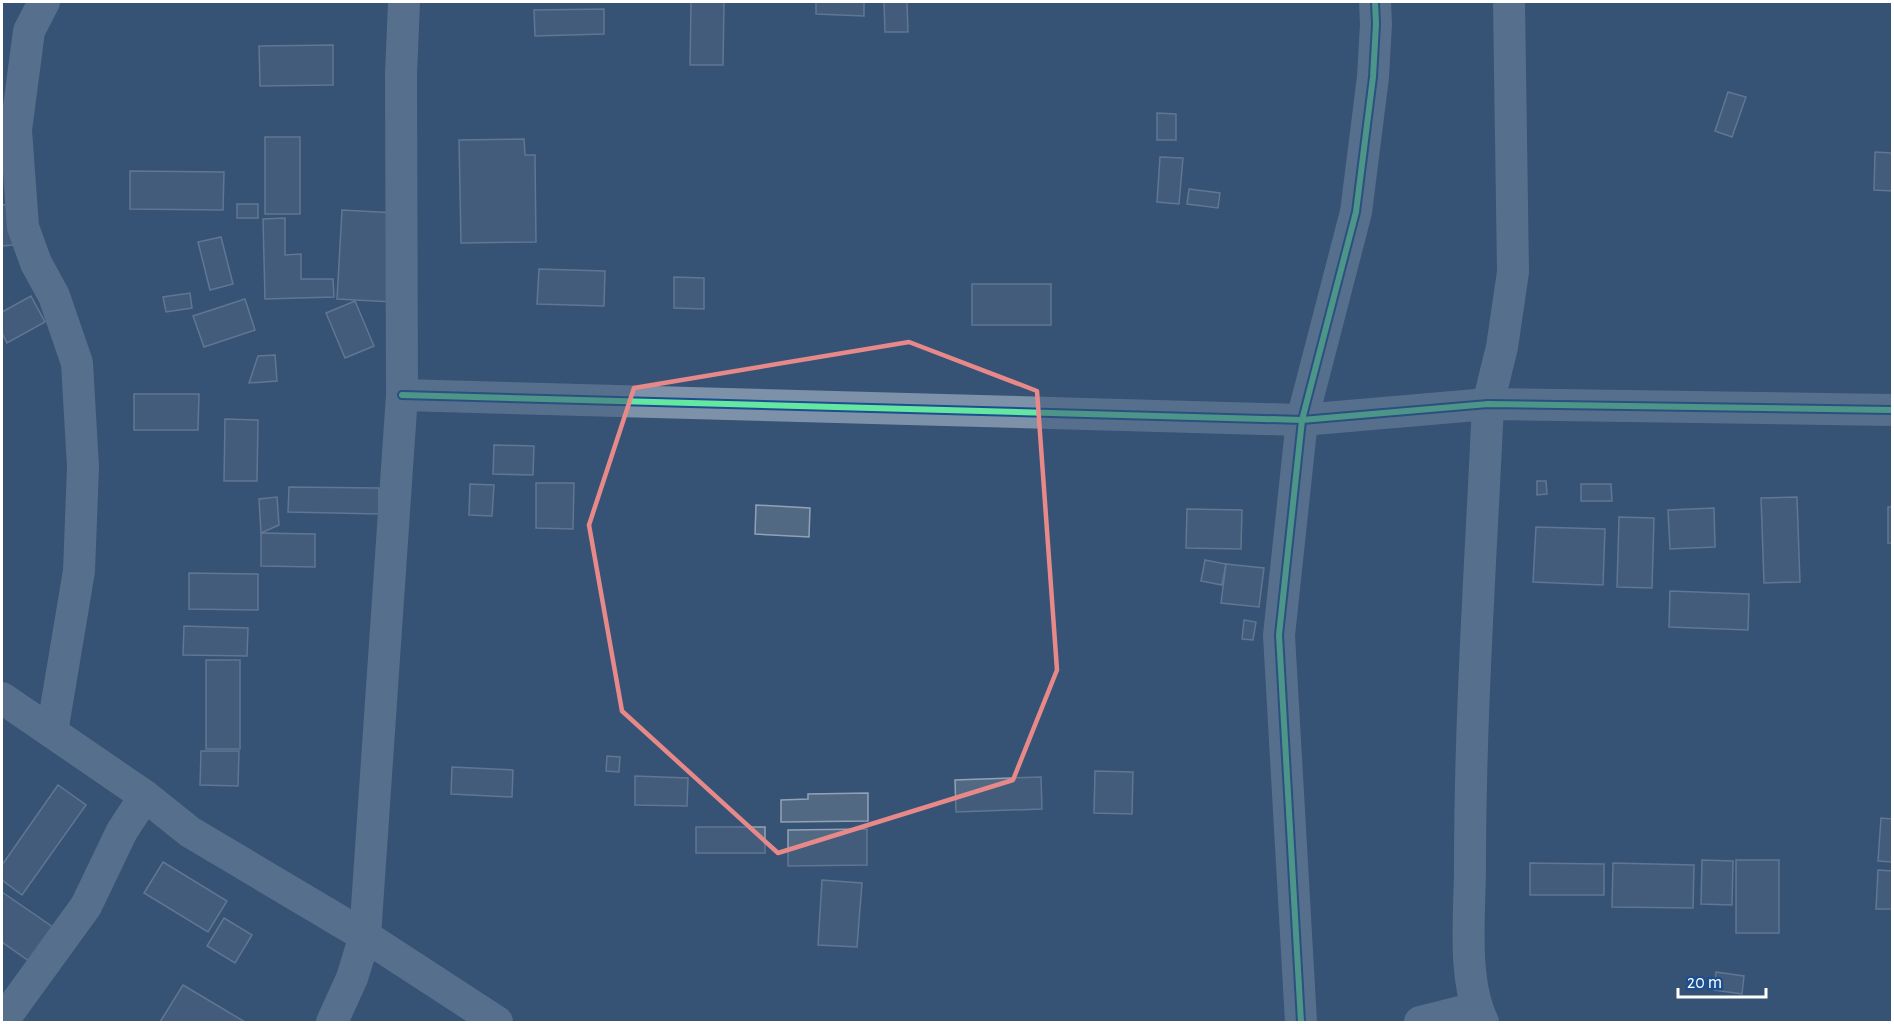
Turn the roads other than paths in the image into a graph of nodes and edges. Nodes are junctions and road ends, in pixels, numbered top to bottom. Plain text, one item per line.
1 (44, 2) edge
2 (404, 2) edge
3 (1375, 2) edge
4 (1509, 2) edge
5 (402, 395) junction
6 (1488, 404) junction
7 (1893, 410) edge
8 (1302, 420) junction
9 (2, 698) edge
10 (52, 732) junction
11 (145, 796) junction
12 (365, 936) junction
13 (1480, 1015) edge
14 (2, 1023) edge
15 (332, 1023) edge
16 (497, 1023) edge
17 (1301, 1023) edge
18 (1420, 1023) edge

1 - 10 street
2 - 5 street
3 - 8 street
4 - 6 street
5 - 8 street
5 - 12 street
6 - 7 street
6 - 8 street
6 - 13 street
8 - 17 street
9 - 10 street
10 - 11 street
11 - 12 street
11 - 14 street
12 - 15 street
12 - 16 street
13 - 18 street

